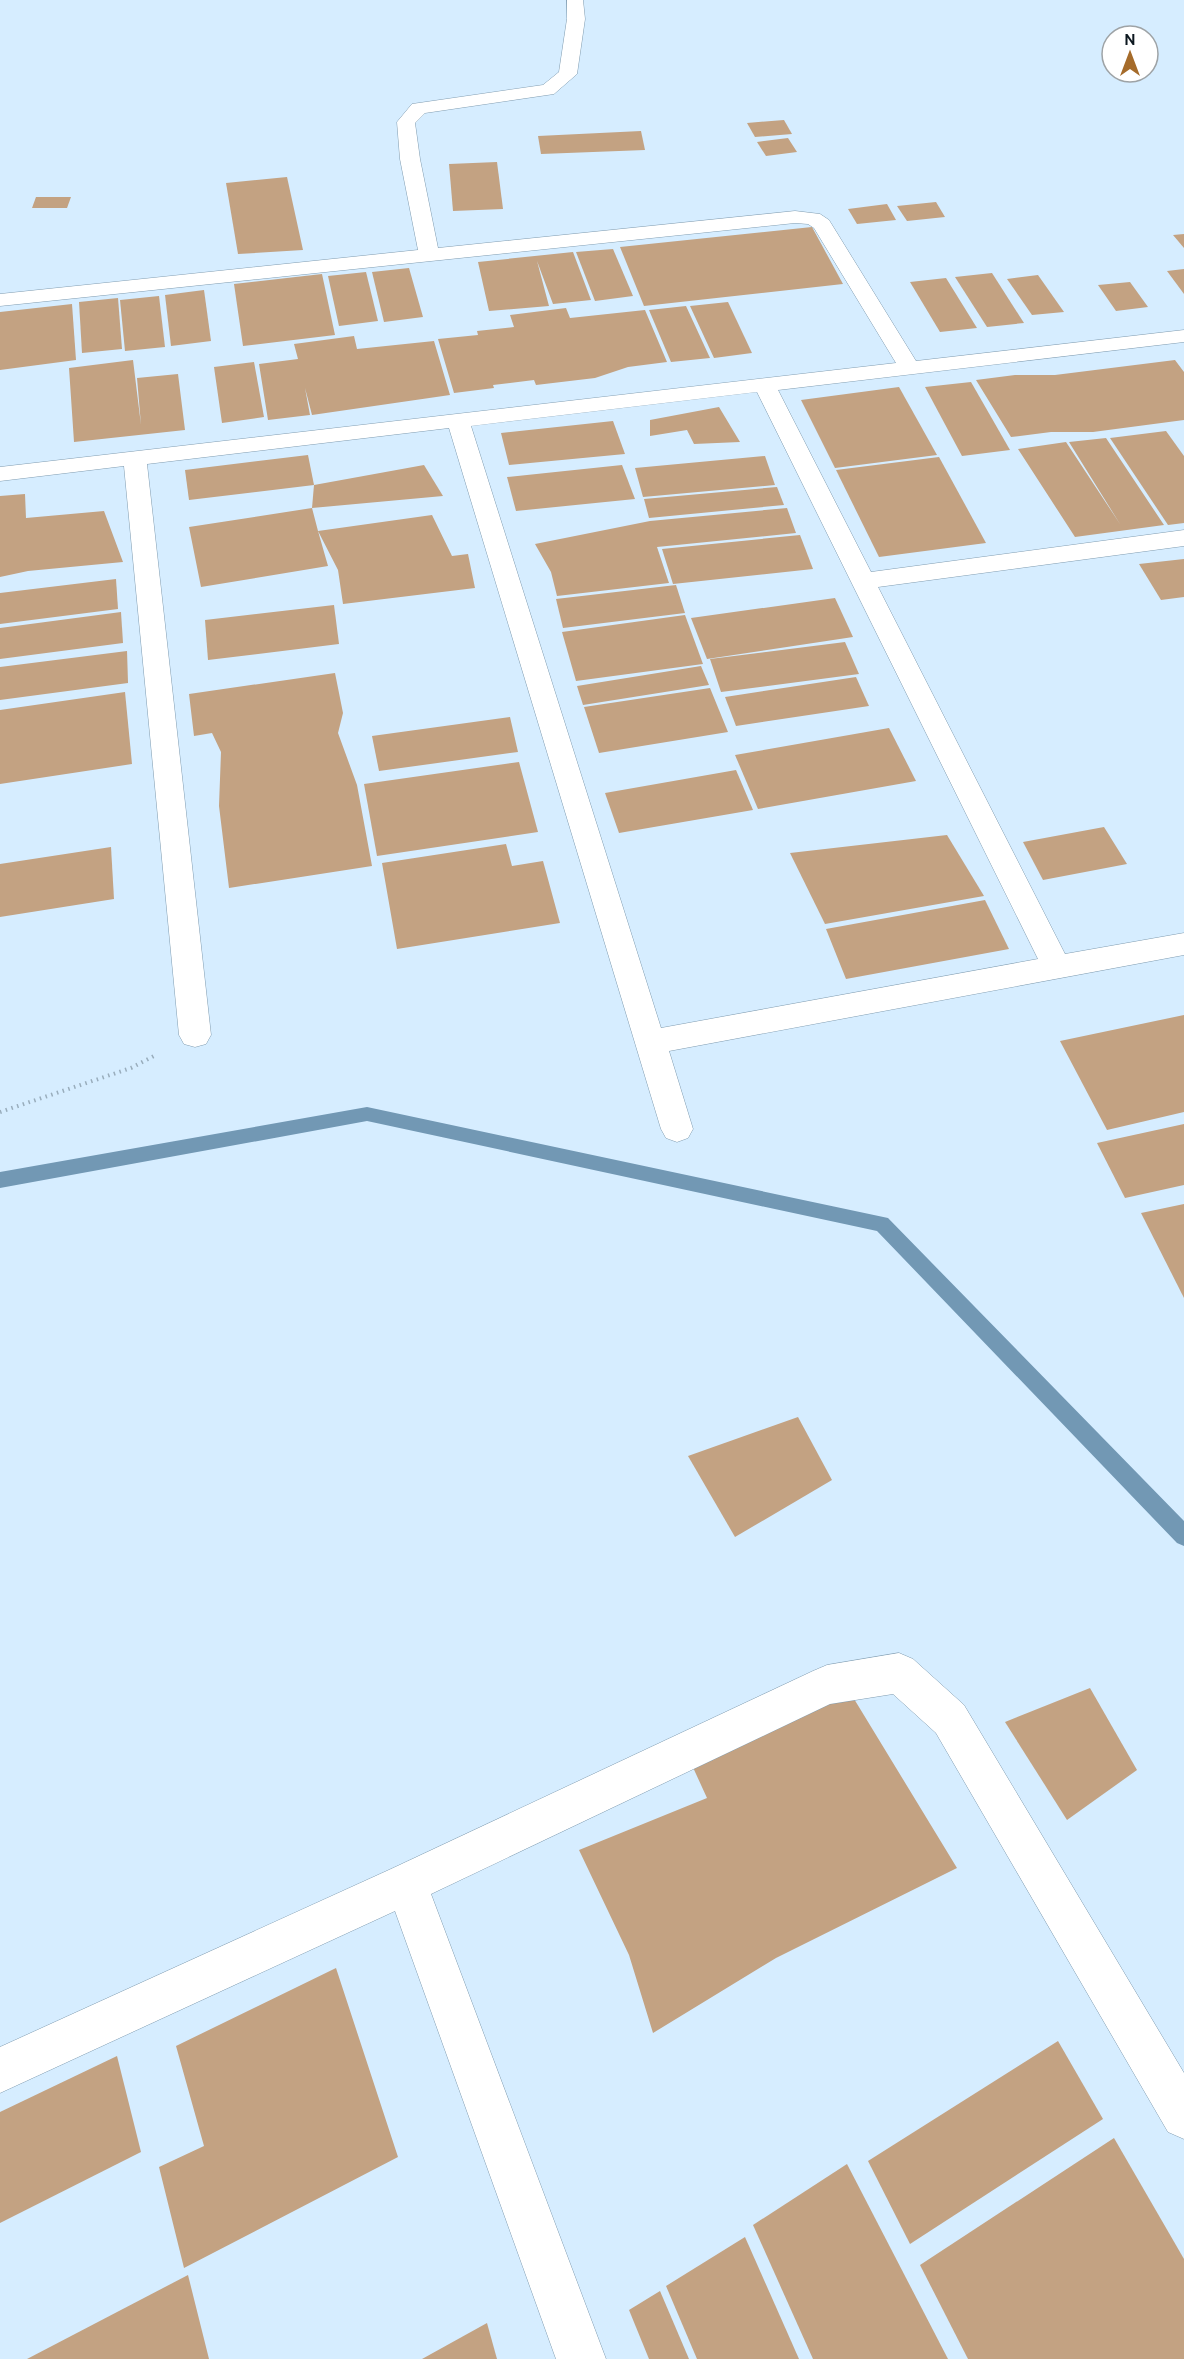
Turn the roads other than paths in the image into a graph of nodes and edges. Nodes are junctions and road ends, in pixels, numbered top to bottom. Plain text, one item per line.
1 (574, 0) edge
2 (429, 255) junction
3 (0, 300) edge
4 (1184, 336) edge
5 (910, 368) junction
6 (764, 385) junction
7 (458, 420) junction
8 (135, 458) junction
9 (0, 474) edge
10 (1184, 538) edge
11 (863, 581) junction
12 (1184, 944) edge
13 (1057, 967) junction
14 (195, 1035) road end
15 (650, 1042) junction
16 (678, 1129) dead end
17 (406, 1884) junction
18 (0, 2070) edge
19 (1184, 2116) edge
20 (581, 2359) edge

1 - 2 street
2 - 3 street
2 - 5 street
4 - 5 street
5 - 6 street
6 - 7 street
6 - 11 street
7 - 8 street
7 - 15 street
8 - 9 street
8 - 14 street
10 - 11 street
11 - 13 street
12 - 13 street
13 - 15 street
15 - 16 street
17 - 18 street
17 - 19 street
17 - 20 street

